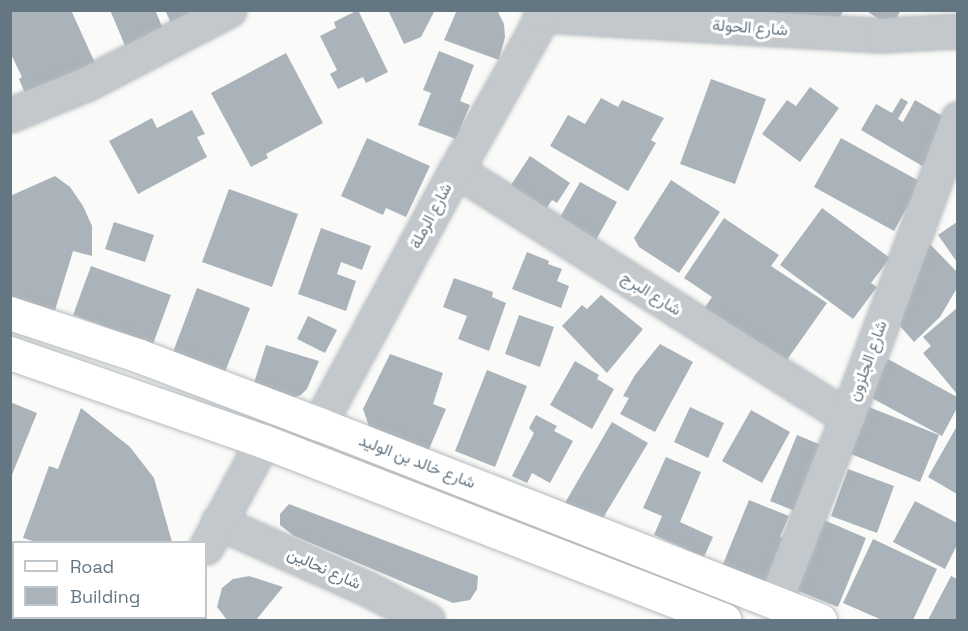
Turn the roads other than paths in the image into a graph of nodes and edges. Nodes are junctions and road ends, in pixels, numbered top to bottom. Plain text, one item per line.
1 (229, 10) edge
2 (542, 13) edge
3 (957, 31) edge
4 (10, 115) edge
5 (957, 120) edge
6 (456, 170) junction
7 (10, 314) edge
8 (10, 352) edge
9 (847, 417) junction
10 (320, 424) junction
11 (263, 441) junction
12 (212, 534) edge
13 (775, 601) junction
14 (427, 621) edge
15 (724, 621) edge
16 (820, 621) edge

1 - 4 street
2 - 3 street, شارع الحولة
2 - 6 street, شارع الرملة
5 - 9 street, شارع الجلزون
6 - 9 street, شارع البرج
6 - 10 street, شارع الرملة
7 - 10 main road, شارع خالد بن الوليد
8 - 11 main road
9 - 13 street, شارع الجلزون
10 - 13 main road, شارع خالد بن الوليد
11 - 12 street
11 - 15 main road
12 - 14 street, شارع نحالين
13 - 16 main road, شارع خالد بن الوليد

